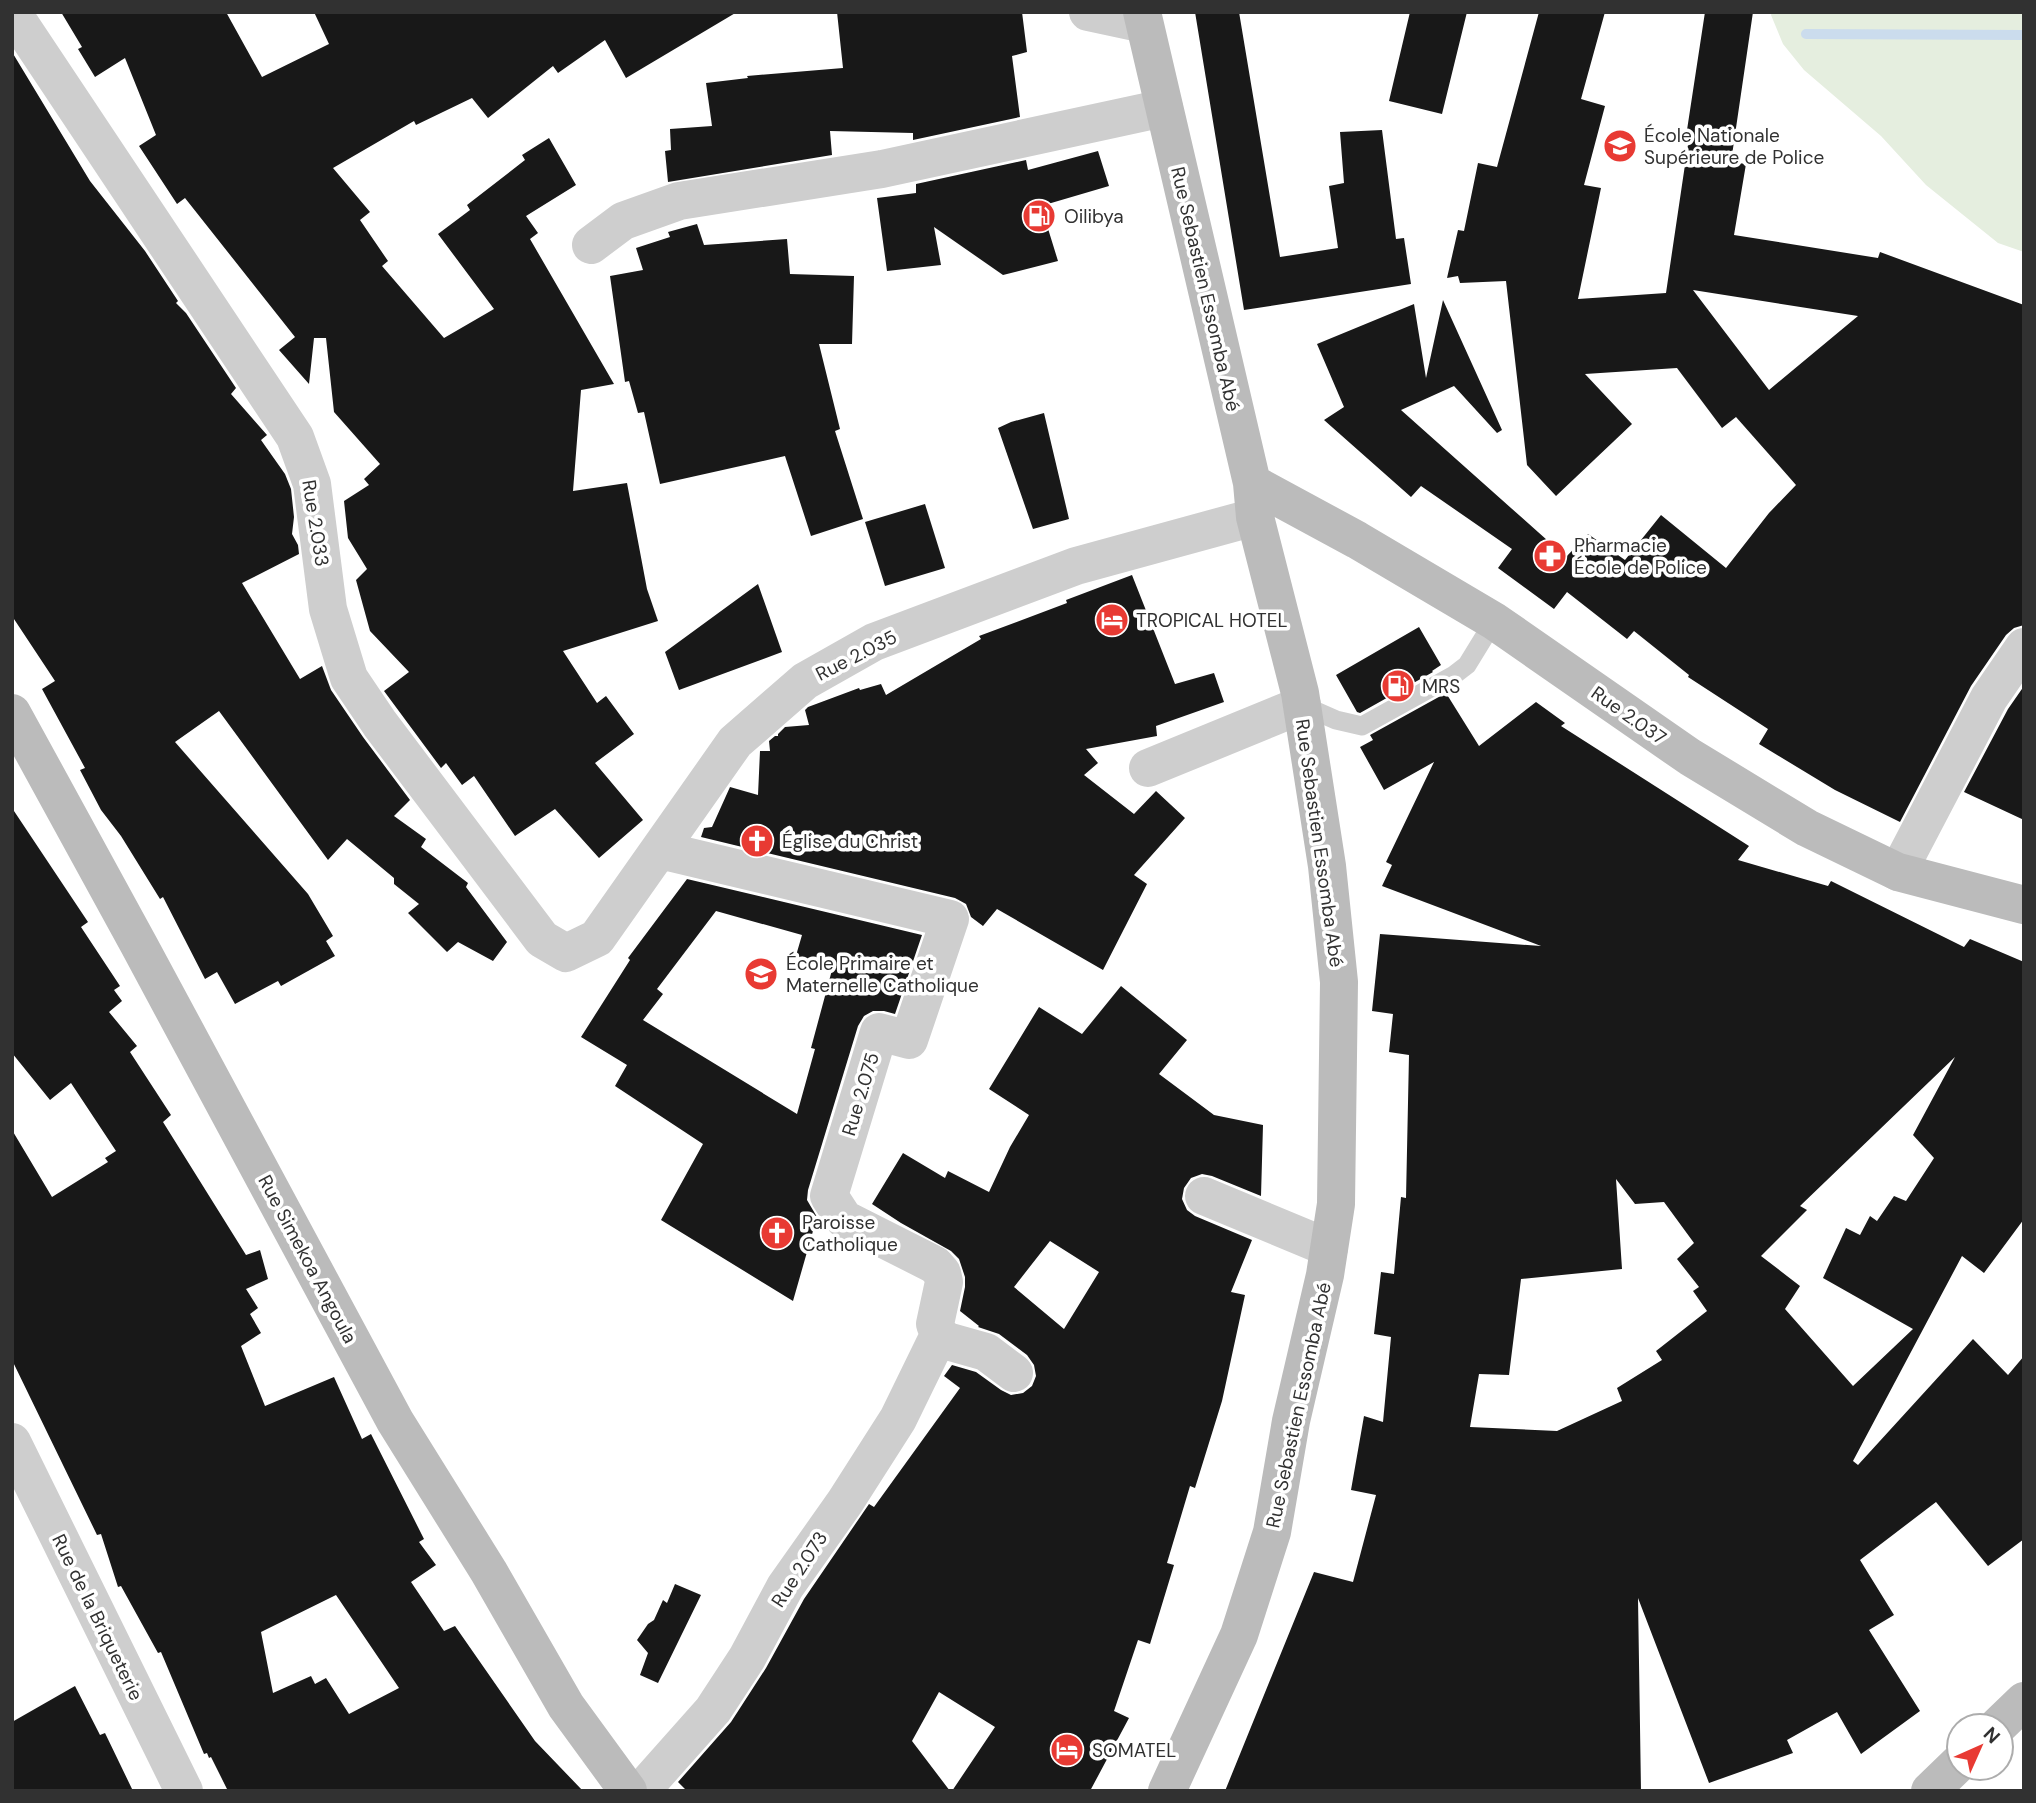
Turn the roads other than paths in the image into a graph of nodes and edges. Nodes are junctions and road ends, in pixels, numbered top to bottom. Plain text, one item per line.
1 (1088, 12) edge
2 (15, 15) edge
3 (1143, 18) edge
4 (1164, 108) junction
5 (591, 245) dead end
6 (1253, 500) junction
7 (1494, 621) junction
8 (2024, 647) edge
9 (1302, 705) junction
10 (12, 713) edge
11 (1148, 768) dead end
12 (660, 850) junction
13 (1898, 872) junction
14 (2024, 905) edge
15 (566, 953) joint
16 (1204, 1196) dead end
17 (1329, 1248) junction
18 (939, 1335) junction
19 (1014, 1373) dead end
20 (12, 1442) edge
21 (1945, 1777) edge
22 (184, 1791) edge
23 (628, 1791) edge
24 (641, 1791) edge
25 (1167, 1791) edge
26 (1930, 1791) edge

1 - 3 street
2 - 15 street, Rue 2.033
3 - 4 main road, Rue Sebastien Essomba Abé
4 - 5 street
4 - 6 main road, Rue Sebastien Essomba Abé
6 - 7 main road, Rue 2.037
6 - 9 main road, Rue Sebastien Essomba Abé
6 - 12 street, Rue 2.035
7 - 9 lane
7 - 13 main road, Rue 2.037
8 - 13 street
9 - 11 street
9 - 17 main road, Rue Sebastien Essomba Abé
10 - 23 main road, Rue Simekoa Angoula
12 - 15 street, Rue 2.035
12 - 18 street, Rue 2.075
13 - 14 main road, Rue 2.037
16 - 17 street
17 - 25 main road, Rue Sebastien Essomba Abé
18 - 19 street
18 - 24 street, Rue 2.073
20 - 22 street, Rue de la Briqueterie
21 - 26 main road

